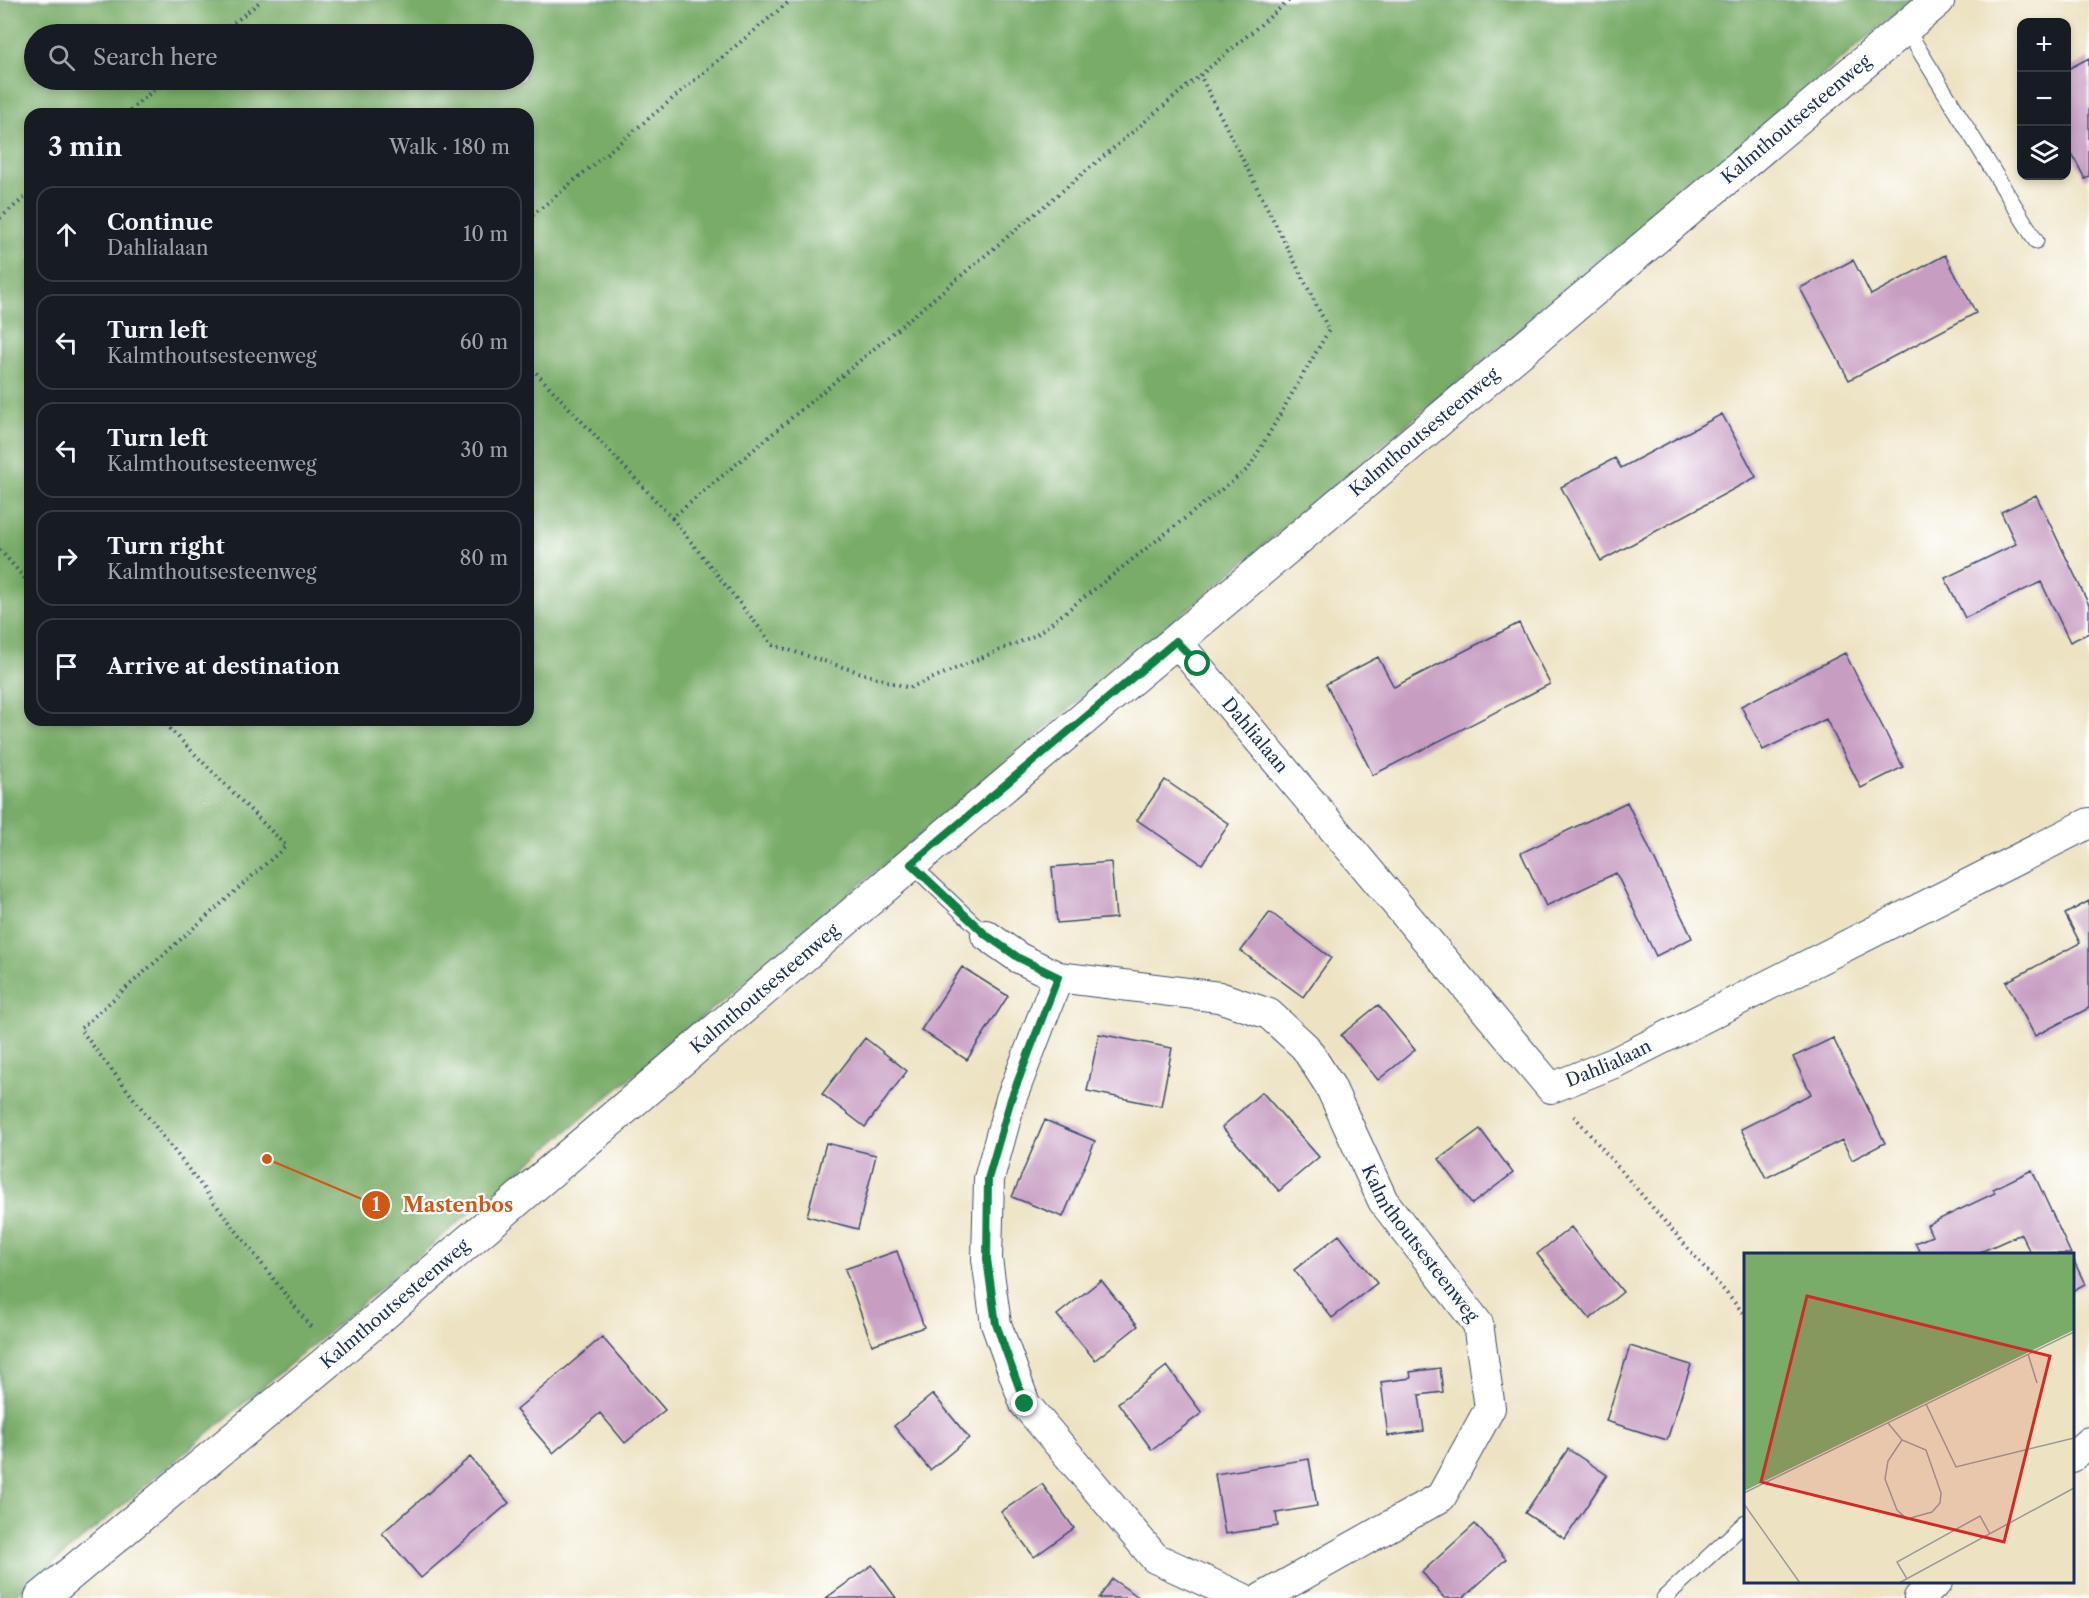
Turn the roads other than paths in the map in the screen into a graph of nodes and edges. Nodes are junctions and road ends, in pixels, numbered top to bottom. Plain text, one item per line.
1 (1938, 0) edge
2 (1905, 27) junction
3 (2036, 241) dead end
4 (1176, 641) junction
5 (2089, 822) edge
6 (911, 864) junction
7 (986, 935) joint
8 (1058, 977) junction
9 (2089, 1442) edge
10 (2074, 1456) edge
11 (1744, 1524) edge
12 (1935, 1583) edge
13 (41, 1598) edge
14 (1242, 1598) edge
15 (1262, 1598) edge
16 (1664, 1598) edge
17 (1919, 1598) edge

1 - 2 main road, Kalmthoutsesteenweg
2 - 3 lane
2 - 4 main road, Kalmthoutsesteenweg
4 - 5 street, Dahlialaan
4 - 6 main road, Kalmthoutsesteenweg
6 - 7 lane, Kalmthoutsesteenweg
6 - 13 main road, Kalmthoutsesteenweg
7 - 8 street, Kalmthoutsesteenweg
8 - 14 street
8 - 15 street, Kalmthoutsesteenweg
9 - 10 street
11 - 16 lane
12 - 17 street

